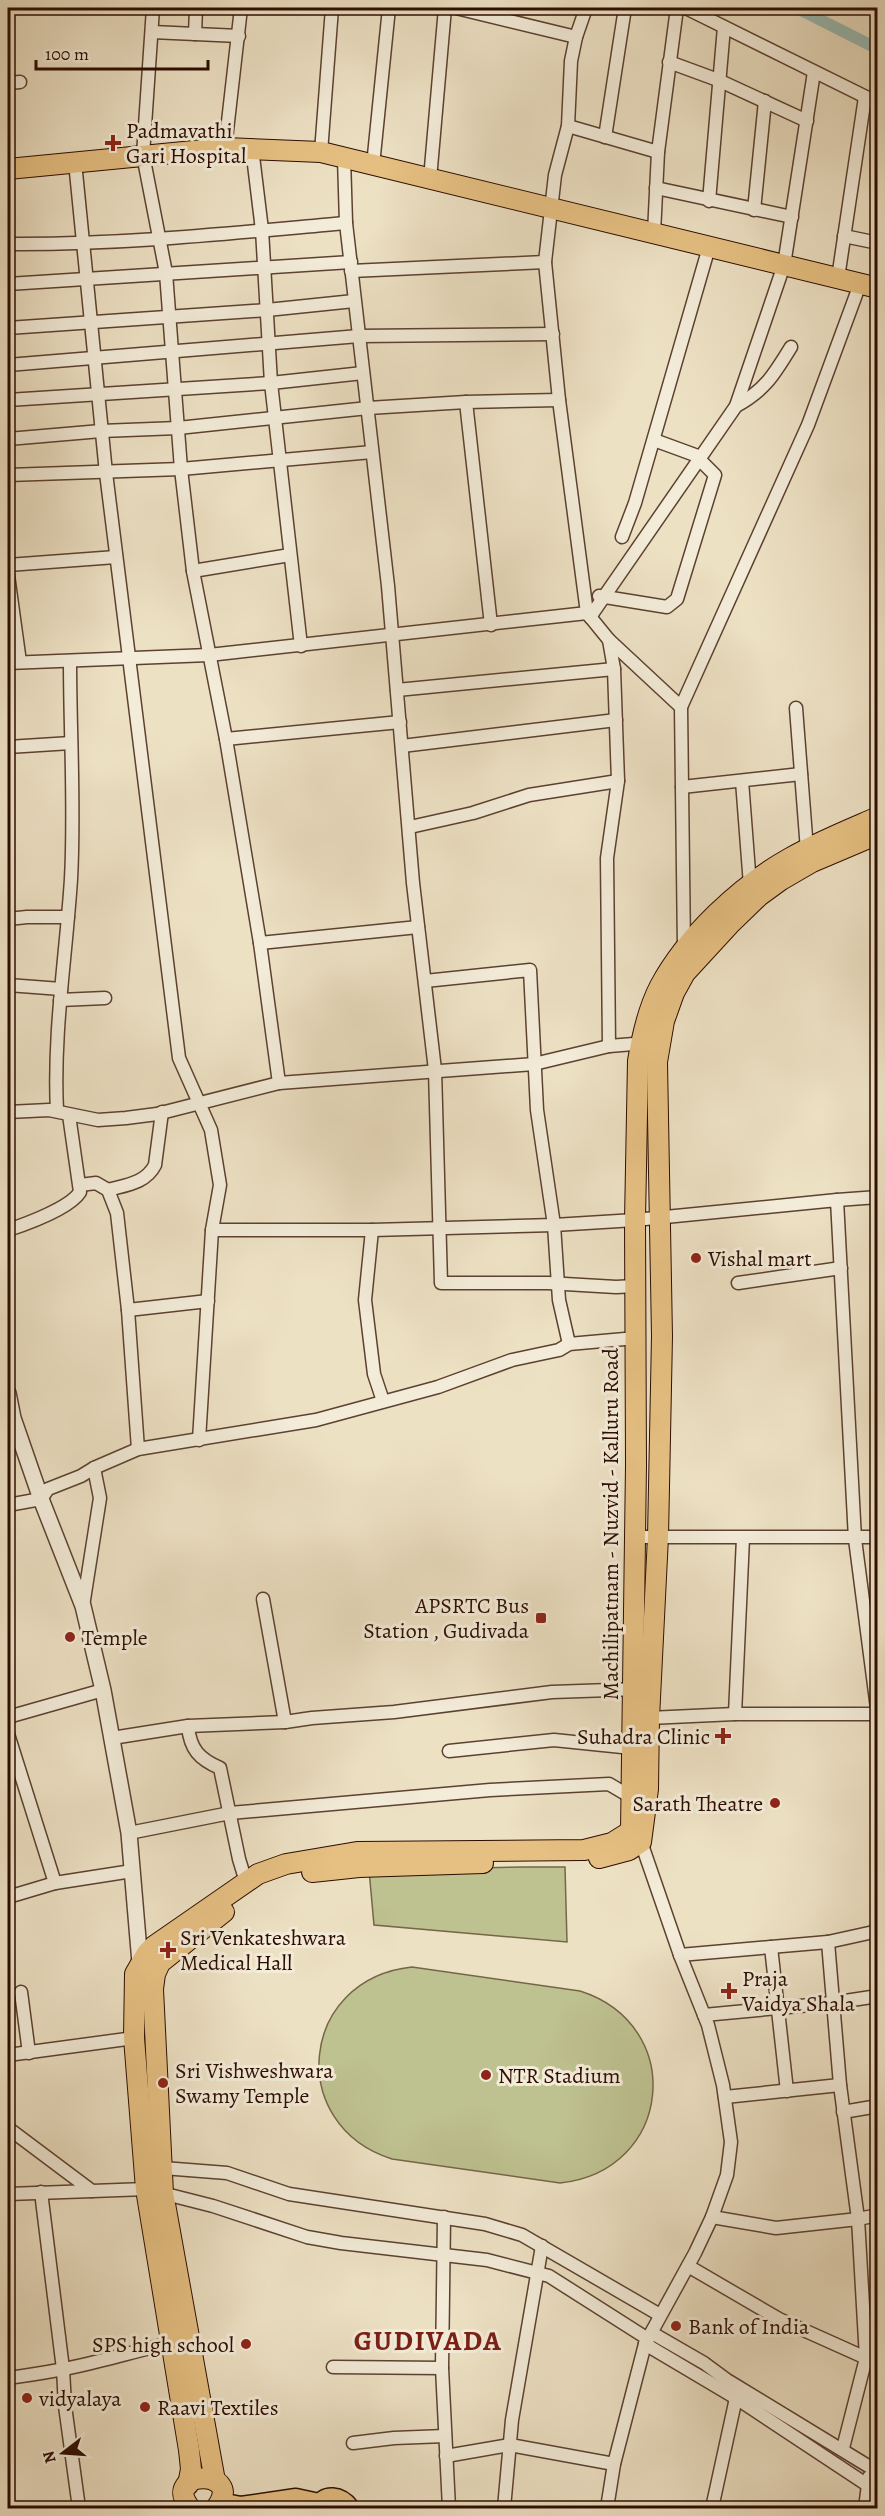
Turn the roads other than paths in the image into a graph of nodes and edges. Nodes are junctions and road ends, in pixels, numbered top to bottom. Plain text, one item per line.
1 (153, 8) edge
2 (196, 8) edge
3 (241, 8) edge
4 (332, 8) edge
5 (389, 8) edge
6 (445, 8) edge
7 (456, 8) edge
8 (586, 8) edge
9 (625, 8) edge
10 (677, 8) edge
11 (686, 8) edge
12 (724, 27) junction
13 (152, 32) junction
14 (195, 34) junction
15 (239, 36) junction
16 (576, 37) junction
17 (669, 62) junction
18 (814, 72) junction
19 (718, 80) junction
20 (865, 97) junction
21 (765, 101) junction
22 (878, 103) edge
23 (807, 121) junction
24 (568, 126) junction
25 (605, 137) junction
26 (225, 148) junction
27 (252, 148) junction
28 (321, 152) junction
29 (658, 152) junction
30 (143, 154) junction
31 (344, 158) junction
32 (75, 162) junction
33 (373, 165) junction
34 (8, 169) edge
35 (430, 179) junction
36 (656, 188) junction
37 (709, 201) junction
38 (551, 208) junction
39 (754, 210) junction
40 (792, 217) junction
41 (346, 223) junction
42 (262, 230) junction
43 (654, 233) junction
44 (844, 236) junction
45 (160, 240) junction
46 (878, 243) edge
47 (8, 244) edge
48 (83, 244) junction
49 (709, 247) junction
50 (544, 261) junction
51 (784, 265) junction
52 (351, 266) junction
53 (265, 268) junction
54 (166, 273) junction
55 (86, 278) junction
56 (838, 278) junction
57 (8, 284) edge
58 (869, 286) edge
59 (354, 301) junction
60 (267, 310) junction
61 (170, 317) junction
62 (90, 323) junction
63 (8, 328) edge
64 (553, 334) junction
65 (358, 336) junction
66 (268, 345) junction
67 (791, 347) dead end
68 (172, 353) junction
69 (94, 358) junction
70 (8, 365) edge
71 (363, 373) junction
72 (271, 383) junction
73 (176, 389) junction
74 (97, 393) junction
75 (8, 400) edge
76 (559, 400) junction
77 (466, 402) junction
78 (736, 406) junction
79 (368, 408) junction
80 (275, 419) junction
81 (178, 428) junction
82 (102, 431) junction
83 (8, 439) edge
84 (654, 440) junction
85 (372, 452) junction
86 (279, 460) junction
87 (698, 460) junction
88 (181, 469) junction
89 (106, 473) junction
90 (8, 475) edge
91 (622, 537) dead end
92 (290, 555) junction
93 (116, 557) junction
94 (8, 565) edge
95 (193, 571) junction
96 (8, 575) edge
97 (584, 594) junction
98 (604, 597) junction
99 (589, 615) junction
100 (491, 625) junction
101 (392, 636) junction
102 (609, 640) junction
103 (301, 646) junction
104 (209, 655) junction
105 (128, 660) junction
106 (70, 661) junction
107 (14, 662) edge
108 (614, 669) junction
109 (397, 690) junction
110 (681, 707) junction
111 (796, 708) dead end
112 (616, 720) junction
113 (400, 722) junction
114 (226, 738) junction
115 (71, 743) junction
116 (402, 746) junction
117 (8, 747) edge
118 (801, 774) junction
119 (618, 781) junction
120 (742, 781) junction
121 (682, 787) junction
122 (878, 818) edge
123 (410, 827) junction
124 (878, 834) edge
125 (807, 850) junction
126 (750, 885) junction
127 (68, 917) junction
128 (8, 919) edge
129 (418, 927) junction
130 (260, 943) junction
131 (684, 949) junction
132 (425, 981) junction
133 (8, 985) edge
134 (60, 994) junction
135 (105, 999) dead end
136 (650, 1043) junction
137 (609, 1046) junction
138 (534, 1064) junction
139 (435, 1070) junction
140 (279, 1083) junction
141 (201, 1104) junction
142 (57, 1111) junction
143 (8, 1112) edge
144 (162, 1112) junction
145 (69, 1115) junction
146 (80, 1185) junction
147 (108, 1190) junction
148 (878, 1197) edge
149 (837, 1200) junction
150 (659, 1217) junction
151 (635, 1220) junction
152 (554, 1225) junction
153 (439, 1227) junction
154 (8, 1230) edge
155 (212, 1230) junction
156 (372, 1230) junction
157 (841, 1268) junction
158 (738, 1283) dead end
159 (559, 1285) junction
160 (636, 1286) junction
161 (208, 1301) junction
162 (128, 1310) junction
163 (636, 1338) junction
164 (569, 1344) junction
165 (8, 1393) edge
166 (383, 1401) junction
167 (199, 1440) junction
168 (138, 1449) junction
169 (94, 1468) junction
170 (41, 1499) junction
171 (8, 1505) edge
172 (634, 1537) junction
173 (658, 1537) junction
174 (878, 1537) edge
175 (743, 1538) junction
176 (855, 1539) junction
177 (263, 1599) dead end
178 (83, 1606) junction
179 (642, 1689) junction
180 (103, 1690) junction
181 (735, 1714) junction
182 (877, 1715) edge
183 (8, 1717) edge
184 (649, 1718) junction
185 (285, 1722) junction
186 (188, 1726) junction
187 (8, 1734) edge
188 (112, 1738) junction
189 (632, 1748) junction
190 (449, 1751) dead end
191 (631, 1797) junction
192 (230, 1813) junction
193 (129, 1833) junction
194 (641, 1842) junction
195 (132, 1871) junction
196 (246, 1882) junction
197 (55, 1883) junction
198 (8, 1897) edge
199 (878, 1931) edge
200 (828, 1942) junction
201 (771, 1947) junction
202 (680, 1955) junction
203 (140, 1963) junction
204 (21, 1992) dead end
205 (878, 1996) edge
206 (832, 2003) junction
207 (779, 2008) junction
208 (704, 2015) junction
209 (134, 2038) junction
210 (29, 2053) junction
211 (8, 2055) edge
212 (840, 2085) junction
213 (788, 2091) junction
214 (725, 2097) junction
215 (878, 2106) edge
216 (843, 2112) junction
217 (8, 2128) edge
218 (164, 2168) junction
219 (92, 2191) junction
220 (154, 2191) junction
221 (41, 2192) junction
222 (8, 2194) edge
223 (878, 2215) edge
224 (444, 2217) junction
225 (712, 2217) junction
226 (858, 2219) junction
227 (542, 2246) junction
228 (443, 2254) junction
229 (688, 2266) junction
230 (538, 2271) junction
231 (660, 2315) junction
232 (648, 2339) junction
233 (172, 2343) junction
234 (872, 2358) edge
235 (333, 2367) dead end
236 (441, 2368) junction
237 (63, 2369) junction
238 (8, 2378) edge
239 (736, 2398) junction
240 (445, 2436) junction
241 (353, 2443) dead end
242 (510, 2445) junction
243 (843, 2448) junction
244 (446, 2456) junction
245 (614, 2464) junction
246 (874, 2470) edge
247 (214, 2481) junction
248 (867, 2484) junction
249 (878, 2492) edge
250 (185, 2499) edge
251 (218, 2505) edge
252 (318, 2506) edge
253 (79, 2508) edge
254 (350, 2508) edge
255 (449, 2508) edge
256 (504, 2508) edge
257 (607, 2508) edge
258 (712, 2508) edge
259 (865, 2508) edge

1 - 13 street
2 - 14 street
3 - 15 street
4 - 28 street
5 - 33 street
6 - 35 street
7 - 16 street
8 - 16 street
9 - 25 street
10 - 17 street
11 - 12 street
12 - 18 street
12 - 19 street
13 - 14 street
13 - 30 street
14 - 15 street
15 - 26 street
16 - 24 street
17 - 19 street
17 - 29 street
18 - 20 street
18 - 23 street
19 - 21 street
19 - 37 street
20 - 22 street
20 - 44 street
21 - 23 street
21 - 39 street
23 - 40 street
24 - 25 street
24 - 38 street
25 - 29 street
26 - 27 highway
26 - 30 highway
27 - 28 highway
27 - 42 street
28 - 31 highway
29 - 36 street
30 - 32 highway
30 - 45 street
31 - 33 highway
31 - 41 street
32 - 34 highway
32 - 48 street
33 - 35 highway
35 - 38 highway
36 - 37 street
36 - 43 street
37 - 39 street
38 - 43 highway
38 - 50 street
39 - 40 street
40 - 51 street
41 - 42 street
41 - 52 street
42 - 45 street
42 - 53 street
43 - 49 highway
44 - 46 street
44 - 56 street
45 - 48 street
45 - 54 street
47 - 48 street
48 - 55 street
49 - 51 highway
49 - 84 street
50 - 52 street
50 - 64 street
51 - 56 highway
51 - 78 street
52 - 53 street
52 - 59 street
53 - 54 street
53 - 60 street
54 - 55 street
54 - 61 street
55 - 57 street
55 - 62 street
56 - 58 highway
58 - 110 street
59 - 60 street
59 - 65 street
60 - 61 street
60 - 66 street
61 - 62 street
61 - 68 street
62 - 63 street
62 - 69 street
64 - 65 street
64 - 76 street
65 - 66 street
65 - 71 street
66 - 68 street
66 - 72 street
67 - 78 street
68 - 69 street
68 - 73 street
69 - 70 street
69 - 74 street
71 - 72 street
71 - 79 street
72 - 73 street
72 - 80 street
73 - 74 street
73 - 81 street
74 - 75 street
74 - 82 street
76 - 77 street
76 - 97 street
77 - 79 street
77 - 100 street
78 - 87 street
79 - 80 street
79 - 85 street
80 - 81 street
80 - 86 street
81 - 82 street
81 - 88 street
82 - 83 street
82 - 89 street
84 - 87 street
84 - 91 street
85 - 86 street
85 - 101 street
86 - 88 street
86 - 92 street
87 - 98 street
87 - 98 street
88 - 89 street
88 - 95 street
89 - 90 street
89 - 93 street
92 - 95 street
92 - 103 street
93 - 94 street
93 - 105 street
95 - 104 street
96 - 107 street
97 - 98 street
97 - 99 street
98 - 99 street
99 - 100 street
99 - 102 street
100 - 101 street
101 - 103 street
101 - 109 street
102 - 108 street
102 - 110 street
103 - 104 street
104 - 105 street
104 - 114 street
105 - 106 street
105 - 141 street
106 - 107 street
106 - 115 street
108 - 109 street
108 - 112 street
109 - 113 street
110 - 121 street
111 - 118 street
112 - 116 street
112 - 119 street
113 - 114 street
113 - 116 street
114 - 130 street
115 - 117 street
115 - 127 street
116 - 123 street
118 - 120 street
118 - 125 street
119 - 123 street
119 - 137 street
120 - 121 street
120 - 126 street
121 - 131 street
122 - 125 highway, Machilipatnam - Nuzvid - Kalluru Road
123 - 129 street
124 - 136 highway, Machilipatnam - Nuzvid - Kalluru Road
125 - 126 highway, Machilipatnam - Nuzvid - Kalluru Road
126 - 131 highway, Machilipatnam - Nuzvid - Kalluru Road
127 - 128 street
127 - 134 street
129 - 130 street
129 - 132 street
130 - 140 street
131 - 136 highway, Machilipatnam - Nuzvid - Kalluru Road
132 - 138 street
132 - 139 street
133 - 134 street
134 - 135 street
134 - 142 street
136 - 137 street
136 - 150 highway, Machilipatnam - Nuzvid - Kalluru Road
136 - 151 highway, Machilipatnam - Nuzvid - Kalluru Road
137 - 138 street
138 - 139 street
138 - 152 street
139 - 140 street
139 - 153 street
140 - 141 street
141 - 144 street
141 - 155 street
142 - 143 street
142 - 145 street
144 - 145 street
144 - 147 street
145 - 146 street
146 - 147 street
146 - 154 street
147 - 162 street
148 - 149 street
149 - 150 street
149 - 157 street
150 - 151 street
150 - 173 highway, Machilipatnam - Nuzvid - Kalluru Road
151 - 152 street
151 - 160 highway, Machilipatnam - Nuzvid - Kalluru Road
152 - 153 street
152 - 159 street
153 - 156 street
153 - 159 street
155 - 156 street
155 - 161 street
156 - 166 street
157 - 158 street
157 - 176 street
159 - 160 street
159 - 164 street
160 - 163 highway, Machilipatnam - Nuzvid - Kalluru Road
161 - 162 street
161 - 167 street
162 - 168 street
163 - 164 street
163 - 172 highway, Machilipatnam - Nuzvid - Kalluru Road
164 - 166 street
165 - 170 street
166 - 167 street
167 - 168 street
168 - 169 street
169 - 170 street
169 - 178 street
170 - 171 street
170 - 178 street
172 - 173 street
172 - 179 highway, Machilipatnam - Nuzvid - Kalluru Road
173 - 175 street
173 - 179 highway, Machilipatnam - Nuzvid - Kalluru Road
174 - 176 street
175 - 176 street
175 - 181 street
176 - 182 street
177 - 185 street
178 - 180 street
179 - 184 highway, Machilipatnam - Nuzvid - Kalluru Road
179 - 185 street
179 - 189 highway, Machilipatnam - Nuzvid - Kalluru Road
180 - 183 street
180 - 188 street
181 - 182 street
181 - 184 street
184 - 194 highway, Machilipatnam - Nuzvid - Kalluru Road
185 - 186 street
186 - 188 street
186 - 192 street
187 - 197 street
188 - 193 street
189 - 190 street
189 - 191 highway, Machilipatnam - Nuzvid - Kalluru Road
191 - 192 street
191 - 196 highway, Machilipatnam - Nuzvid - Kalluru Road
192 - 193 street
192 - 196 street
193 - 195 street
194 - 202 street
194 - 218 highway
195 - 197 street
195 - 203 street
196 - 203 highway, Machilipatnam - Nuzvid - Kalluru Road
197 - 198 street
199 - 200 street
200 - 201 street
200 - 206 street
201 - 202 street
201 - 207 street
202 - 208 street
203 - 209 highway
204 - 210 street
205 - 206 street
206 - 207 street
206 - 212 street
207 - 208 street
207 - 213 street
208 - 214 street
209 - 210 street
209 - 220 highway
210 - 211 street
212 - 213 street
212 - 216 street
213 - 214 street
214 - 225 street
215 - 216 street
216 - 226 street
217 - 219 street
218 - 220 highway
218 - 224 street
219 - 220 street
219 - 221 street
220 - 228 street
220 - 233 highway
220 - 247 highway
221 - 222 street
221 - 237 street
223 - 226 street
224 - 227 street
224 - 228 street
225 - 226 street
225 - 229 street
226 - 234 street
227 - 230 street
227 - 231 street
228 - 230 street
228 - 236 street
229 - 231 street
229 - 234 street
230 - 232 street
230 - 242 street
231 - 232 street
232 - 239 street
232 - 243 street
232 - 245 street
233 - 237 street
233 - 250 highway
234 - 243 street
235 - 236 street
236 - 240 street
237 - 238 street
237 - 253 street
239 - 248 street
239 - 258 street
240 - 241 street
240 - 244 street
242 - 244 street
242 - 245 street
242 - 256 street
243 - 246 street
244 - 255 street
245 - 257 street
246 - 248 street
247 - 250 highway
247 - 251 highway
248 - 249 street
248 - 259 street
251 - 252 main road
252 - 254 main road

